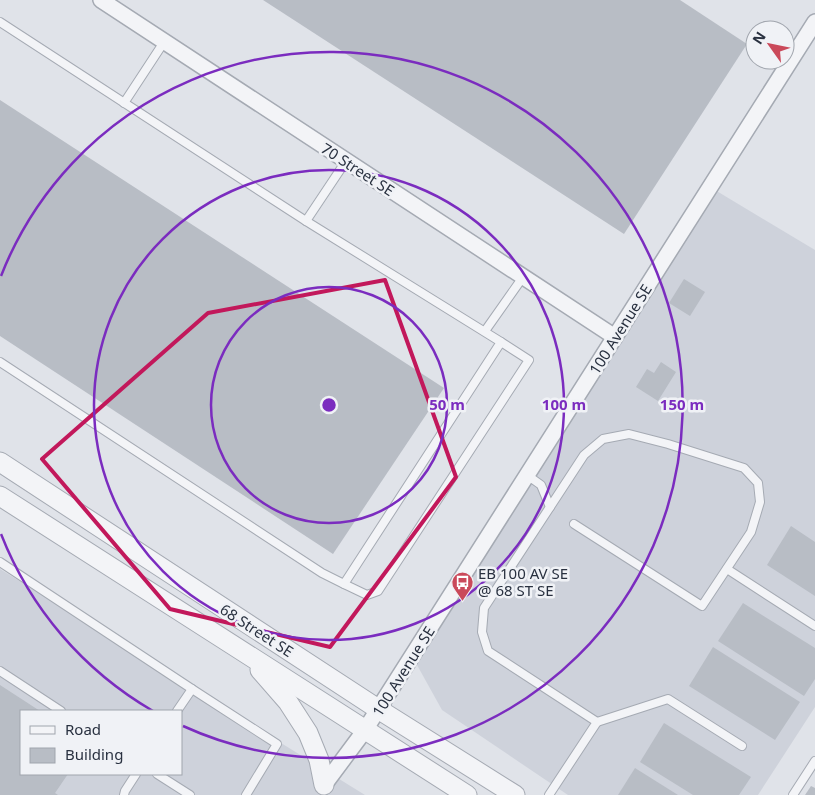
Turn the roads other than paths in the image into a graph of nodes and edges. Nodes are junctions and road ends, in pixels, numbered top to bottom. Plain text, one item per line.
1 (101, 0) edge
2 (0, 22) edge
3 (815, 22) edge
4 (164, 42) junction
5 (124, 103) junction
6 (346, 161) junction
7 (306, 221) junction
8 (523, 277) junction
9 (485, 331) junction
10 (615, 337) junction
11 (501, 342) junction
12 (0, 362) edge
13 (0, 462) edge
14 (527, 475) junction
15 (0, 496) edge
16 (550, 507) junction
17 (574, 524) dead end
18 (0, 562) edge
19 (727, 569) junction
20 (344, 584) junction
21 (815, 626) edge
22 (242, 651) junction
23 (0, 671) edge
24 (192, 689) junction
25 (378, 709) junction
26 (59, 710) edge
27 (178, 710) edge
28 (597, 722) junction
29 (365, 730) junction
30 (742, 746) dead end
31 (815, 761) edge
32 (135, 775) edge
33 (159, 775) edge
34 (322, 787) joint
35 (124, 795) edge
36 (190, 795) edge
37 (246, 795) edge
38 (467, 795) edge
39 (516, 795) edge
40 (549, 795) edge
41 (793, 795) edge

1 - 4 street, 70 Street SE
2 - 5 lane
3 - 10 street, 100 Avenue SE
4 - 5 lane
4 - 6 street, 70 Street SE
5 - 7 lane
6 - 7 lane
6 - 8 street, 70 Street SE
7 - 9 lane
8 - 9 lane
8 - 10 street, 70 Street SE
9 - 11 lane
10 - 14 street, 100 Avenue SE
11 - 20 lane
11 - 20 lane
12 - 20 lane
13 - 25 street, 68 Street SE
14 - 16 lane
14 - 25 street, 100 Avenue SE
15 - 22 street, 68 Street SE
16 - 19 lane
16 - 28 lane
17 - 19 lane
18 - 24 lane
19 - 21 lane
22 - 29 street, 68 Street SE
22 - 34 street
23 - 26 lane
24 - 27 lane
24 - 37 lane
25 - 29 street, 100 Avenue SE
25 - 39 street, 68 Street SE
28 - 30 lane
28 - 40 lane
29 - 34 street, 100 Avenue SE
29 - 38 street, 68 Street SE
31 - 41 lane
32 - 35 lane
33 - 36 lane

